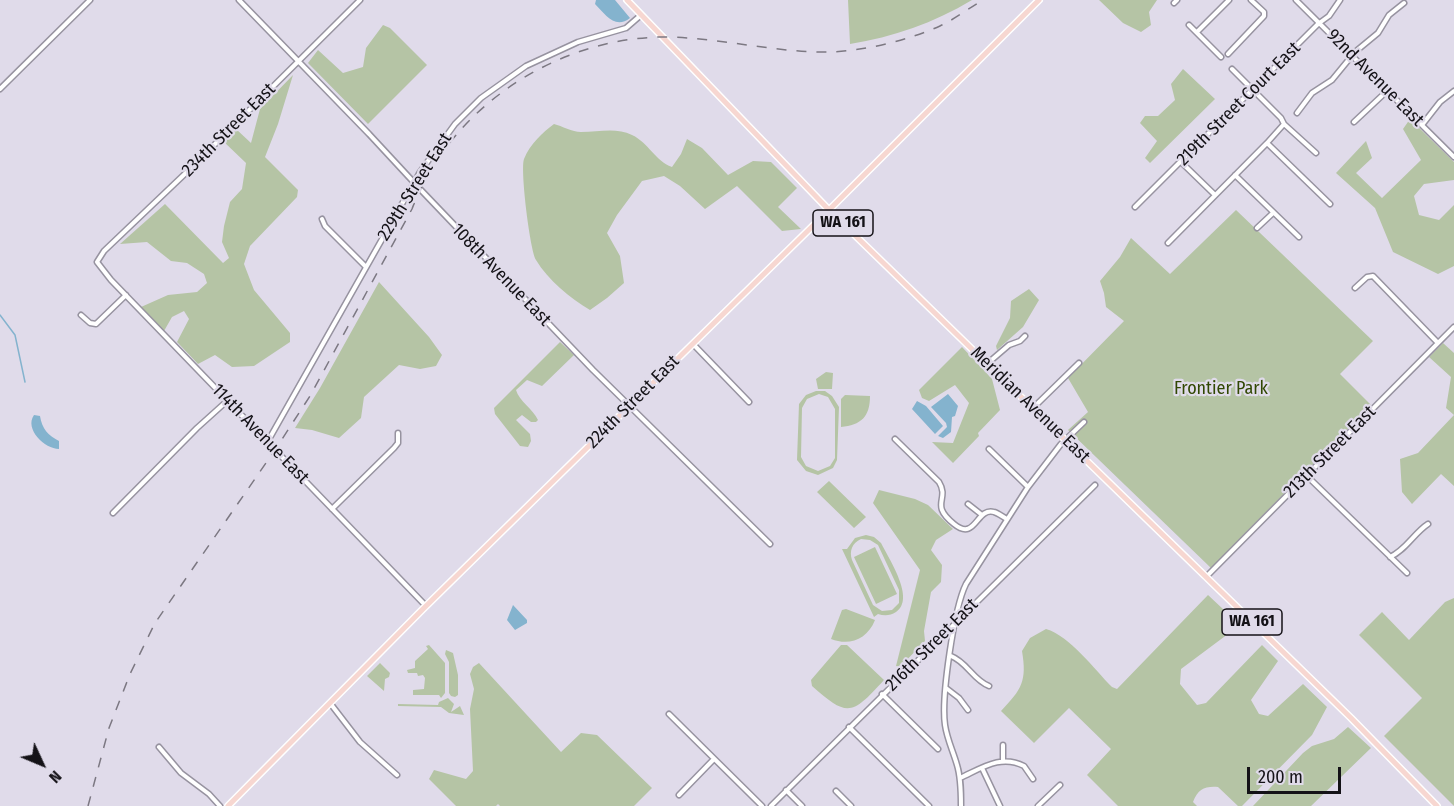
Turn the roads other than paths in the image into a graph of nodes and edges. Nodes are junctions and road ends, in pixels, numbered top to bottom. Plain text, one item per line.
1 (90, 0) edge
2 (239, 0) edge
3 (360, 0) edge
4 (627, 0) edge
5 (1039, 0) edge
6 (1229, 0) edge
7 (1251, 0) edge
8 (1296, 0) edge
9 (1340, 0) edge
10 (1404, 3) dead end
11 (641, 15) junction
12 (1321, 24) junction
13 (1189, 25) dead end
14 (1197, 32) junction
15 (1228, 54) dead end
16 (1352, 56) junction
17 (1221, 57) dead end
18 (298, 61) junction
19 (1232, 69) dead end
20 (0, 89) edge
21 (1253, 90) junction
22 (1388, 91) junction
23 (1454, 91) edge
24 (1297, 113) dead end
25 (1354, 122) dead end
26 (1284, 124) junction
27 (1422, 125) junction
28 (1268, 143) junction
29 (1316, 153) dead end
30 (1454, 157) edge
31 (1181, 162) junction
32 (1235, 175) junction
33 (414, 183) junction
34 (1215, 195) junction
35 (1330, 204) dead end
36 (1135, 207) dead end
37 (829, 210) junction
38 (1273, 213) junction
39 (322, 219) dead end
40 (1257, 228) dead end
41 (1299, 237) dead end
42 (1168, 243) dead end
43 (98, 260) joint
44 (366, 267) junction
45 (1355, 288) dead end
46 (126, 295) junction
47 (81, 315) dead end
48 (1454, 327) edge
49 (1025, 336) dead end
50 (1438, 343) junction
51 (692, 344) junction
52 (988, 363) junction
53 (1079, 363) dead end
54 (227, 401) junction
55 (749, 402) dead end
56 (630, 405) junction
57 (1033, 408) junction
58 (1084, 422) dead end
59 (398, 433) dead end
60 (895, 439) dead end
61 (1065, 440) junction
62 (268, 441) junction
63 (988, 448) dead end
64 (1307, 476) junction
65 (1095, 485) dead end
66 (1028, 487) junction
67 (968, 504) dead end
68 (332, 509) junction
69 (113, 513) dead end
70 (982, 515) junction
71 (1007, 519) junction
72 (1428, 524) dead end
73 (770, 544) dead end
74 (1390, 557) junction
75 (1407, 573) dead end
76 (1206, 577) junction
77 (426, 607) junction
78 (956, 622) junction
79 (951, 656) junction
80 (989, 686) dead end
81 (946, 688) junction
82 (882, 694) junction
83 (330, 702) junction
84 (968, 710) dead end
85 (669, 714) dead end
86 (849, 727) junction
87 (1003, 745) dead end
88 (159, 747) dead end
89 (938, 749) dead end
90 (714, 759) junction
91 (1004, 760) junction
92 (982, 768) junction
93 (397, 775) dead end
94 (960, 778) junction
95 (1033, 779) dead end
96 (1060, 785) dead end
97 (786, 790) junction
98 (836, 791) dead end
99 (679, 795) dead end
100 (220, 806) edge
101 (228, 806) edge
102 (762, 806) edge
103 (771, 806) edge
104 (802, 806) edge
105 (850, 806) edge
106 (929, 806) edge
107 (961, 806) edge
108 (1000, 806) edge
109 (1038, 806) edge
110 (1437, 806) edge

1 - 20 street
2 - 18 street, 108th Avenue East
3 - 18 street, 234th Street East
4 - 11 main road, Meridian Avenue East / WA 161
5 - 37 main road, 224th Street East
6 - 14 street
7 - 15 street
8 - 12 street, 92nd Avenue East
9 - 12 street, 219th Street Court East
10 - 16 street
11 - 33 street, 229th Street East
11 - 37 main road, Meridian Avenue East / WA 161
12 - 16 street, 92nd Avenue East
12 - 21 street, 219th Street Court East
13 - 14 street
14 - 17 street
16 - 22 street, 92nd Avenue East
16 - 24 street
18 - 33 street, 108th Avenue East
18 - 43 street, 234th Street East
19 - 21 street
21 - 26 street
21 - 31 street, 219th Street Court East
22 - 25 street
22 - 27 street, 92nd Avenue East
23 - 27 street
26 - 28 street
26 - 29 street
27 - 30 street, 92nd Avenue East
28 - 32 street
28 - 35 street
31 - 34 street
31 - 36 street, 219th Street Court East
32 - 34 street
32 - 38 street
33 - 44 street, 229th Street East
33 - 56 street, 108th Avenue East
34 - 42 street
37 - 51 main road, 224th Street East
37 - 52 main road, Meridian Avenue East / WA 161
38 - 40 street
38 - 41 street
39 - 44 street
43 - 46 street, 114th Avenue East
44 - 62 street, 229th Street East
45 - 50 street
46 - 47 street
46 - 54 street, 114th Avenue East
48 - 50 street, 213th Street East
49 - 52 street
50 - 64 street, 213th Street East
51 - 55 street
51 - 56 main road, 224th Street East
52 - 57 main road, Meridian Avenue East / WA 161
53 - 57 street
54 - 62 street, 114th Avenue East
54 - 69 street
56 - 73 street, 108th Avenue East
56 - 77 main road, 224th Street East
57 - 61 main road, Meridian Avenue East / WA 161
58 - 61 street
59 - 68 street
60 - 70 street
61 - 66 street
61 - 76 main road, Meridian Avenue East / WA 161
62 - 68 street, 114th Avenue East
63 - 66 street
64 - 74 street
64 - 76 street, 213th Street East
65 - 78 street, 216th Street East
66 - 71 street
67 - 70 street
68 - 77 street, 114th Avenue East
70 - 71 street
71 - 78 street
72 - 74 street
74 - 75 street
76 - 110 main road, Meridian Avenue East / WA 161
77 - 83 main road, 224th Street East
78 - 79 street
78 - 82 street, 216th Street East
79 - 80 street
79 - 81 street
81 - 84 street
81 - 94 street
82 - 86 street, 216th Street East
82 - 89 street
83 - 93 street
83 - 101 main road, 224th Street East
85 - 90 street
86 - 97 street, 216th Street East
86 - 106 street
87 - 91 street
88 - 100 street
90 - 99 street
90 - 102 street
91 - 92 street
91 - 95 street
92 - 94 street
92 - 108 street
94 - 107 street
96 - 109 street
97 - 103 street, 216th Street East
97 - 104 street
98 - 105 street

